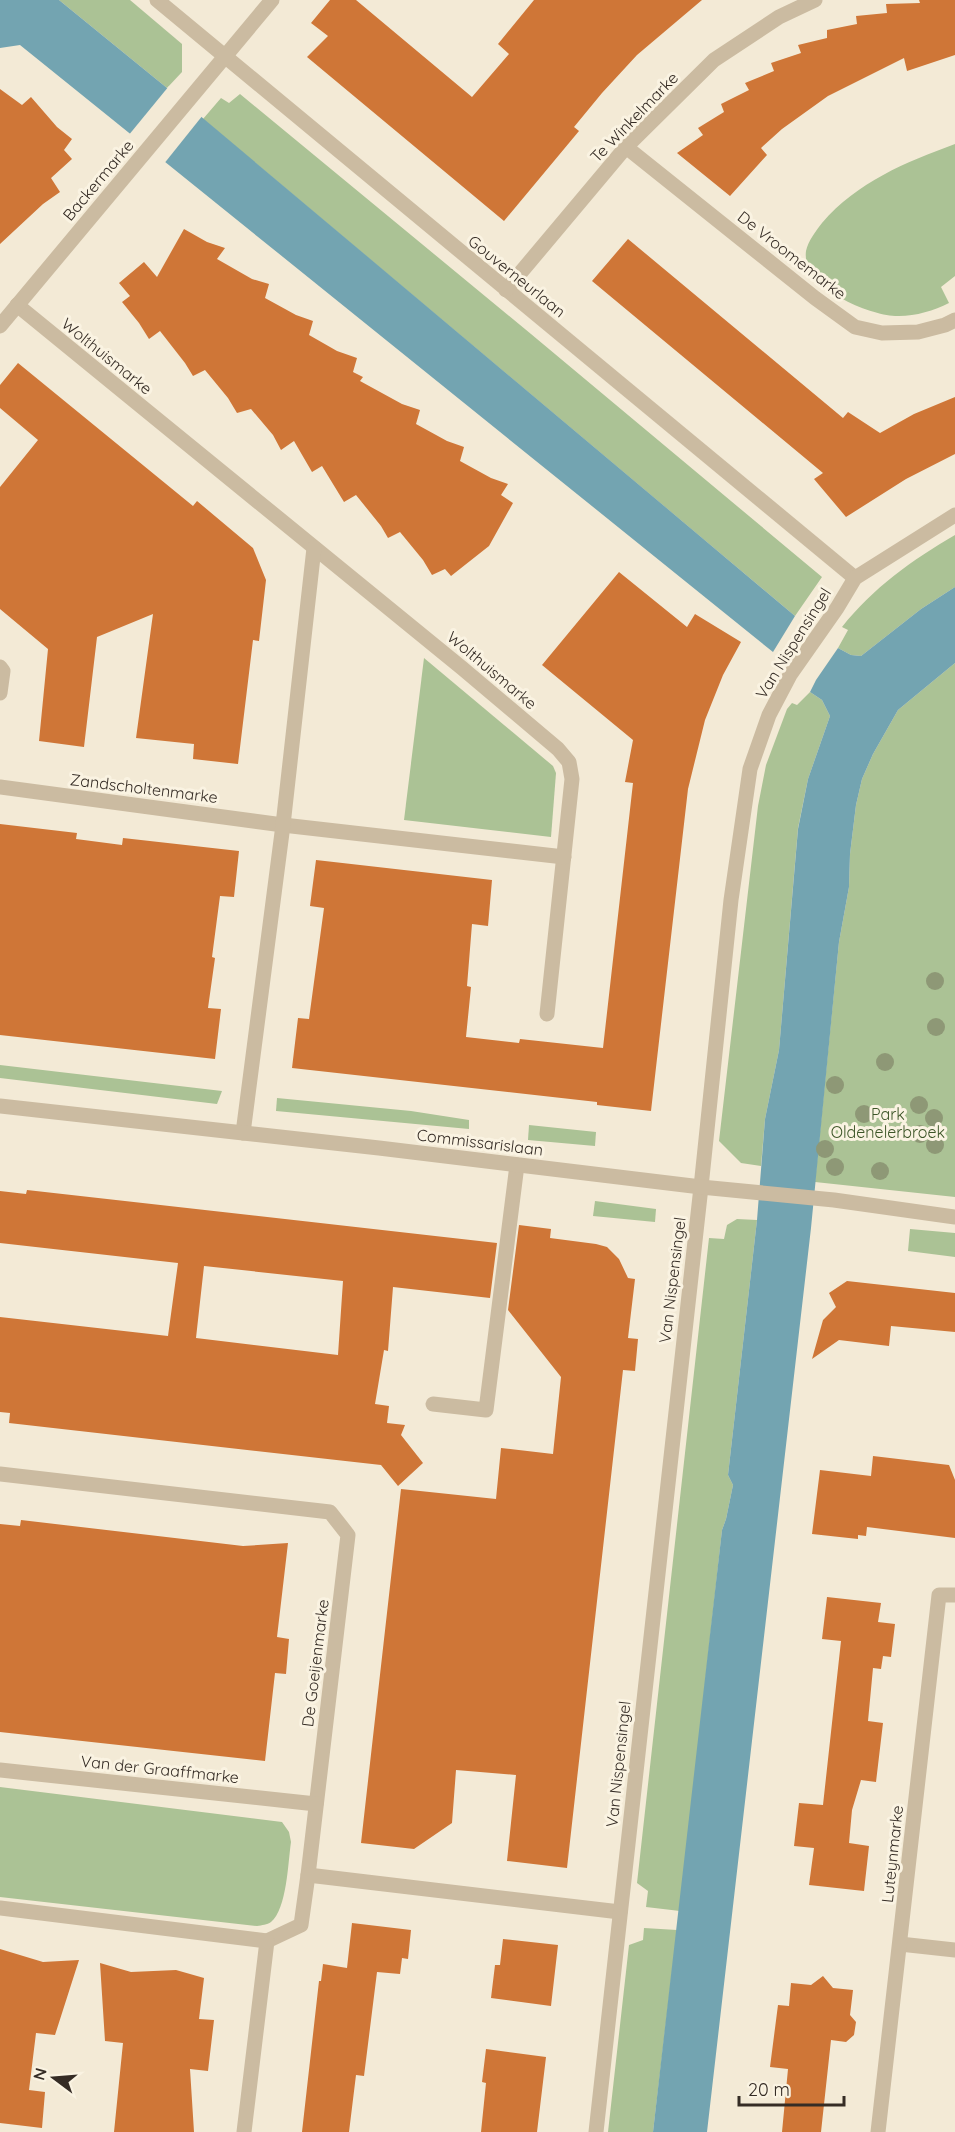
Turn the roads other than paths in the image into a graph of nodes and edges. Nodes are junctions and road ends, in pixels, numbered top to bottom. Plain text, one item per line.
1 (157, 0) edge
2 (815, 0) edge
3 (267, 3) edge
4 (224, 58) junction
5 (626, 147) junction
6 (506, 290) junction
7 (17, 305) junction
8 (955, 320) edge
9 (0, 326) edge
10 (955, 515) edge
11 (314, 548) junction
12 (855, 578) junction
13 (0, 667) edge
14 (0, 693) edge
15 (0, 788) edge
16 (283, 825) junction
17 (564, 857) junction
18 (547, 1014) dead end
19 (0, 1106) edge
20 (243, 1133) junction
21 (517, 1165) junction
22 (701, 1187) junction
23 (955, 1217) edge
24 (433, 1404) dead end
25 (0, 1474) edge
26 (955, 1595) edge
27 (0, 1770) edge
28 (316, 1804) junction
29 (308, 1875) junction
30 (0, 1908) edge
31 (620, 1912) junction
32 (267, 1941) junction
33 (900, 1944) junction
34 (955, 1950) edge
35 (244, 2132) edge
36 (596, 2132) edge
37 (878, 2132) edge

1 - 4 street, Gouverneurlaan
2 - 5 street, Te Winkelmarke
3 - 4 street, Backermarke
4 - 6 street, Gouverneurlaan
4 - 7 street, Backermarke
5 - 6 street, Te Winkelmarke
5 - 8 street, De Vroomemarke
6 - 12 street, Gouverneurlaan
7 - 9 street, Backermarke
7 - 11 street, Wolthuismarke
10 - 12 street, Van Nispensingel
11 - 16 street
11 - 17 street, Wolthuismarke
12 - 22 street, Van Nispensingel
13 - 14 street
15 - 16 street, Zandscholtenmarke
16 - 17 street
16 - 20 street
17 - 18 street, Wolthuismarke
19 - 20 street, Commissarislaan
20 - 21 street, Commissarislaan
21 - 22 street, Commissarislaan
21 - 24 street
22 - 23 street, Commissarislaan
22 - 31 street, Van Nispensingel
25 - 28 street, De Goeijenmarke
26 - 33 street, Luteynmarke
27 - 28 street, Van der Graaffmarke
28 - 29 street, De Goeijenmarke
29 - 31 street
29 - 32 street, De Goeijenmarke
30 - 32 street
31 - 36 street, Van Nispensingel
32 - 35 street
33 - 34 street
33 - 37 street, Luteynmarke

